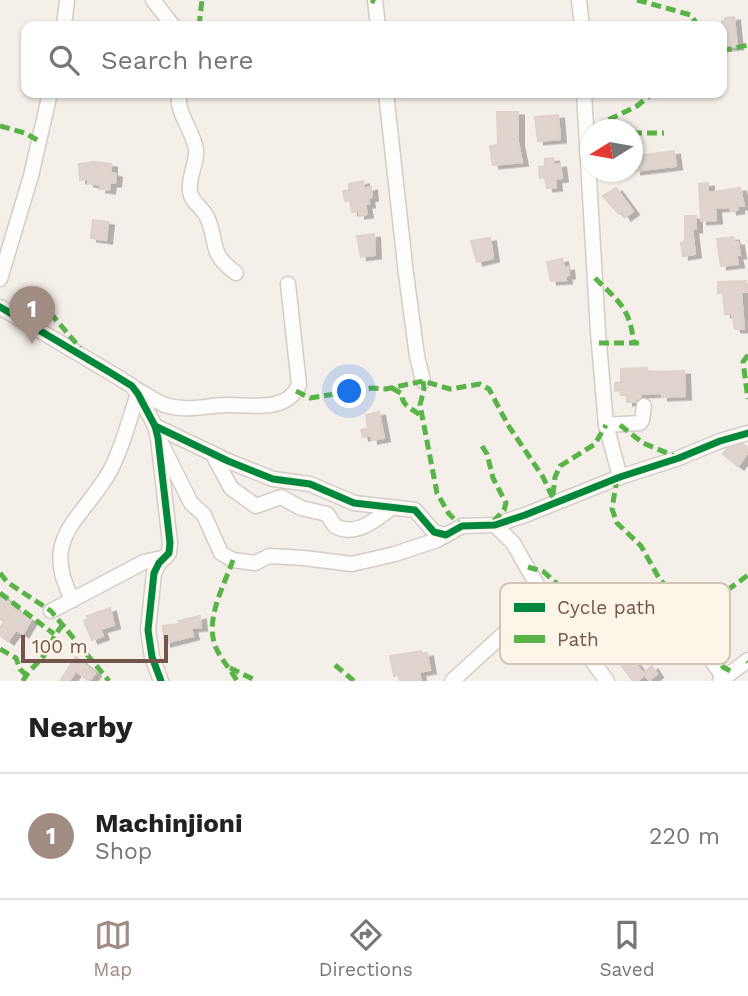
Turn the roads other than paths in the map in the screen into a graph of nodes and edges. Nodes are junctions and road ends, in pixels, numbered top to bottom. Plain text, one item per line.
1 (67, 0) edge
2 (153, 0) edge
3 (375, 0) edge
4 (579, 0) edge
5 (65, 21) edge
6 (169, 21) edge
7 (377, 21) edge
8 (581, 21) edge
9 (49, 98) edge
10 (178, 98) edge
11 (387, 98) edge
12 (584, 98) edge
13 (3, 263) edge
14 (236, 273) dead end
15 (0, 279) edge
16 (288, 284) dead end
17 (0, 307) edge
18 (423, 381) dead end
19 (135, 390) junction
20 (643, 406) dead end
21 (606, 425) junction
22 (157, 432) junction
23 (748, 433) edge
24 (212, 453) junction
25 (620, 477) junction
26 (390, 509) junction
27 (495, 525) junction
28 (446, 535) junction
29 (166, 557) junction
30 (536, 583) edge
31 (73, 600) junction
32 (51, 611) dead end
33 (500, 638) edge
34 (748, 660) edge
35 (594, 664) edge
36 (712, 664) edge
37 (457, 678) edge
38 (722, 680) edge
39 (161, 681) edge
40 (607, 681) edge

1 - 5 street
2 - 6 street
3 - 7 street
4 - 8 street
9 - 13 street
10 - 14 street
11 - 18 street
12 - 21 street
13 - 15 street
16 - 19 street
17 - 19 street
19 - 22 street
19 - 31 street
20 - 21 street
21 - 25 street
22 - 24 street
22 - 28 street
22 - 29 street
23 - 25 street
24 - 26 street
24 - 26 street
25 - 27 street
26 - 28 street
27 - 28 street
27 - 30 street
29 - 31 street
29 - 39 street
31 - 32 street
33 - 37 street
34 - 38 street
35 - 40 street
36 - 38 street

